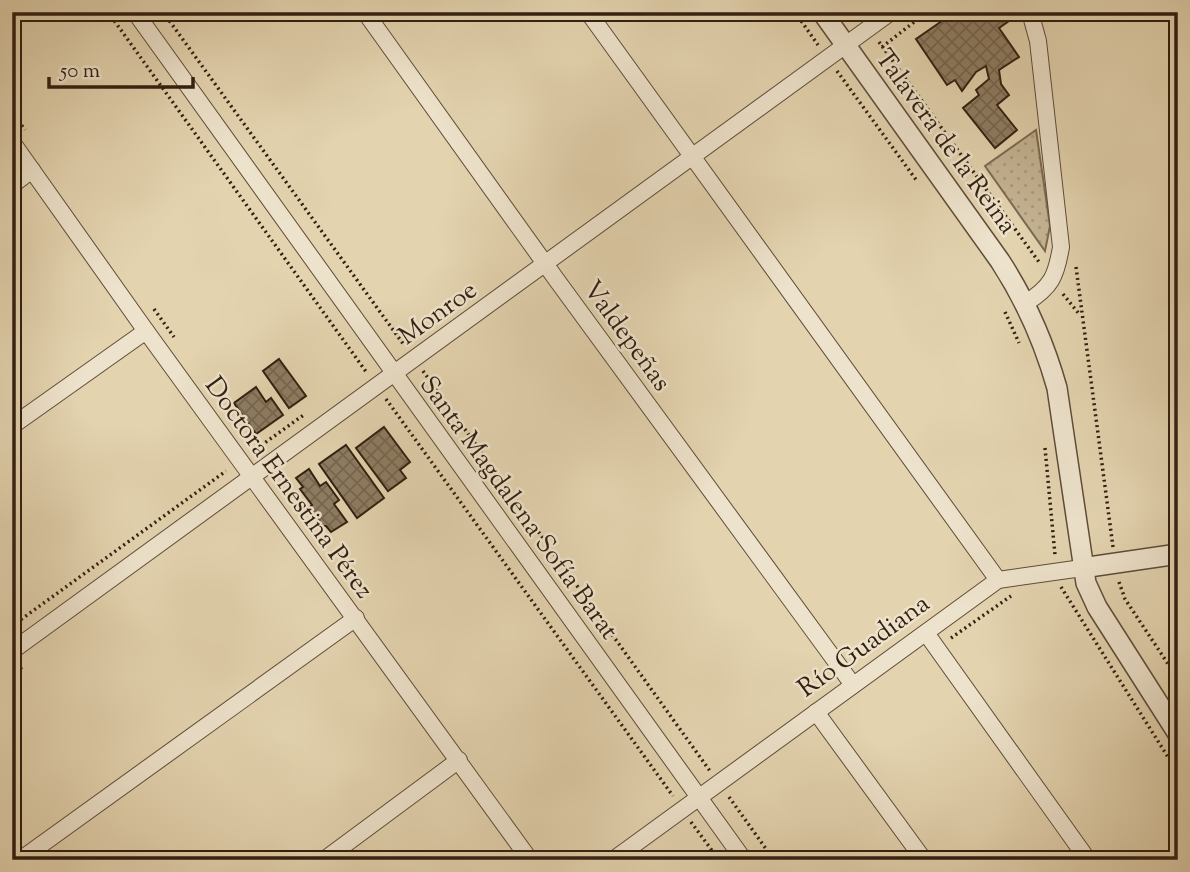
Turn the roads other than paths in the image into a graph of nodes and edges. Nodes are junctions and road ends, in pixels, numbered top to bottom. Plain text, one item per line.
1 (135, 12) edge
2 (365, 12) edge
3 (588, 12) edge
4 (822, 12) edge
5 (891, 12) edge
6 (1030, 12) edge
7 (846, 45) junction
8 (12, 142) edge
9 (692, 156) junction
10 (32, 170) junction
11 (12, 184) edge
12 (545, 263) junction
13 (1026, 303) junction
14 (146, 331) junction
15 (394, 374) junction
16 (12, 426) edge
17 (254, 477) junction
18 (1178, 554) edge
19 (1084, 575) junction
20 (998, 580) junction
21 (356, 618) junction
22 (926, 633) junction
23 (12, 651) edge
24 (853, 685) junction
25 (816, 712) junction
26 (1178, 734) edge
27 (458, 760) junction
28 (698, 797) junction
29 (20, 860) edge
30 (324, 860) edge
31 (530, 860) edge
32 (613, 860) edge
33 (744, 860) edge
34 (925, 860) edge
35 (1088, 860) edge

1 - 15 street, Santa Magdalena Sofía Barat
2 - 12 street, Valdepeñas
3 - 9 street
4 - 7 street, Talavera de la Reina
5 - 7 street, Monroe
6 - 13 street, Talavera de la Reina
7 - 9 street, Monroe
7 - 13 street, Talavera de la Reina
8 - 10 street, Doctora Ernestina Pérez
9 - 12 street, Monroe
9 - 20 street
10 - 11 street
10 - 14 street, Doctora Ernestina Pérez
12 - 15 street, Monroe
12 - 24 street, Valdepeñas
13 - 19 street, Talavera de la Reina
14 - 16 street
14 - 17 street, Doctora Ernestina Pérez
15 - 17 street, Monroe
15 - 28 street, Santa Magdalena Sofía Barat
17 - 21 street, Doctora Ernestina Pérez
17 - 23 street, Monroe
18 - 19 street, Río Guadiana
19 - 20 street, Río Guadiana
19 - 26 street, Talavera de la Reina
20 - 22 street, Río Guadiana
21 - 27 street, Doctora Ernestina Pérez
21 - 29 street
22 - 24 street, Río Guadiana
22 - 35 street
24 - 25 street, Río Guadiana
25 - 28 street, Río Guadiana
25 - 34 street
27 - 30 street
27 - 31 street, Doctora Ernestina Pérez
28 - 32 street, Río Guadiana
28 - 33 street, Santa Magdalena Sofía Barat

